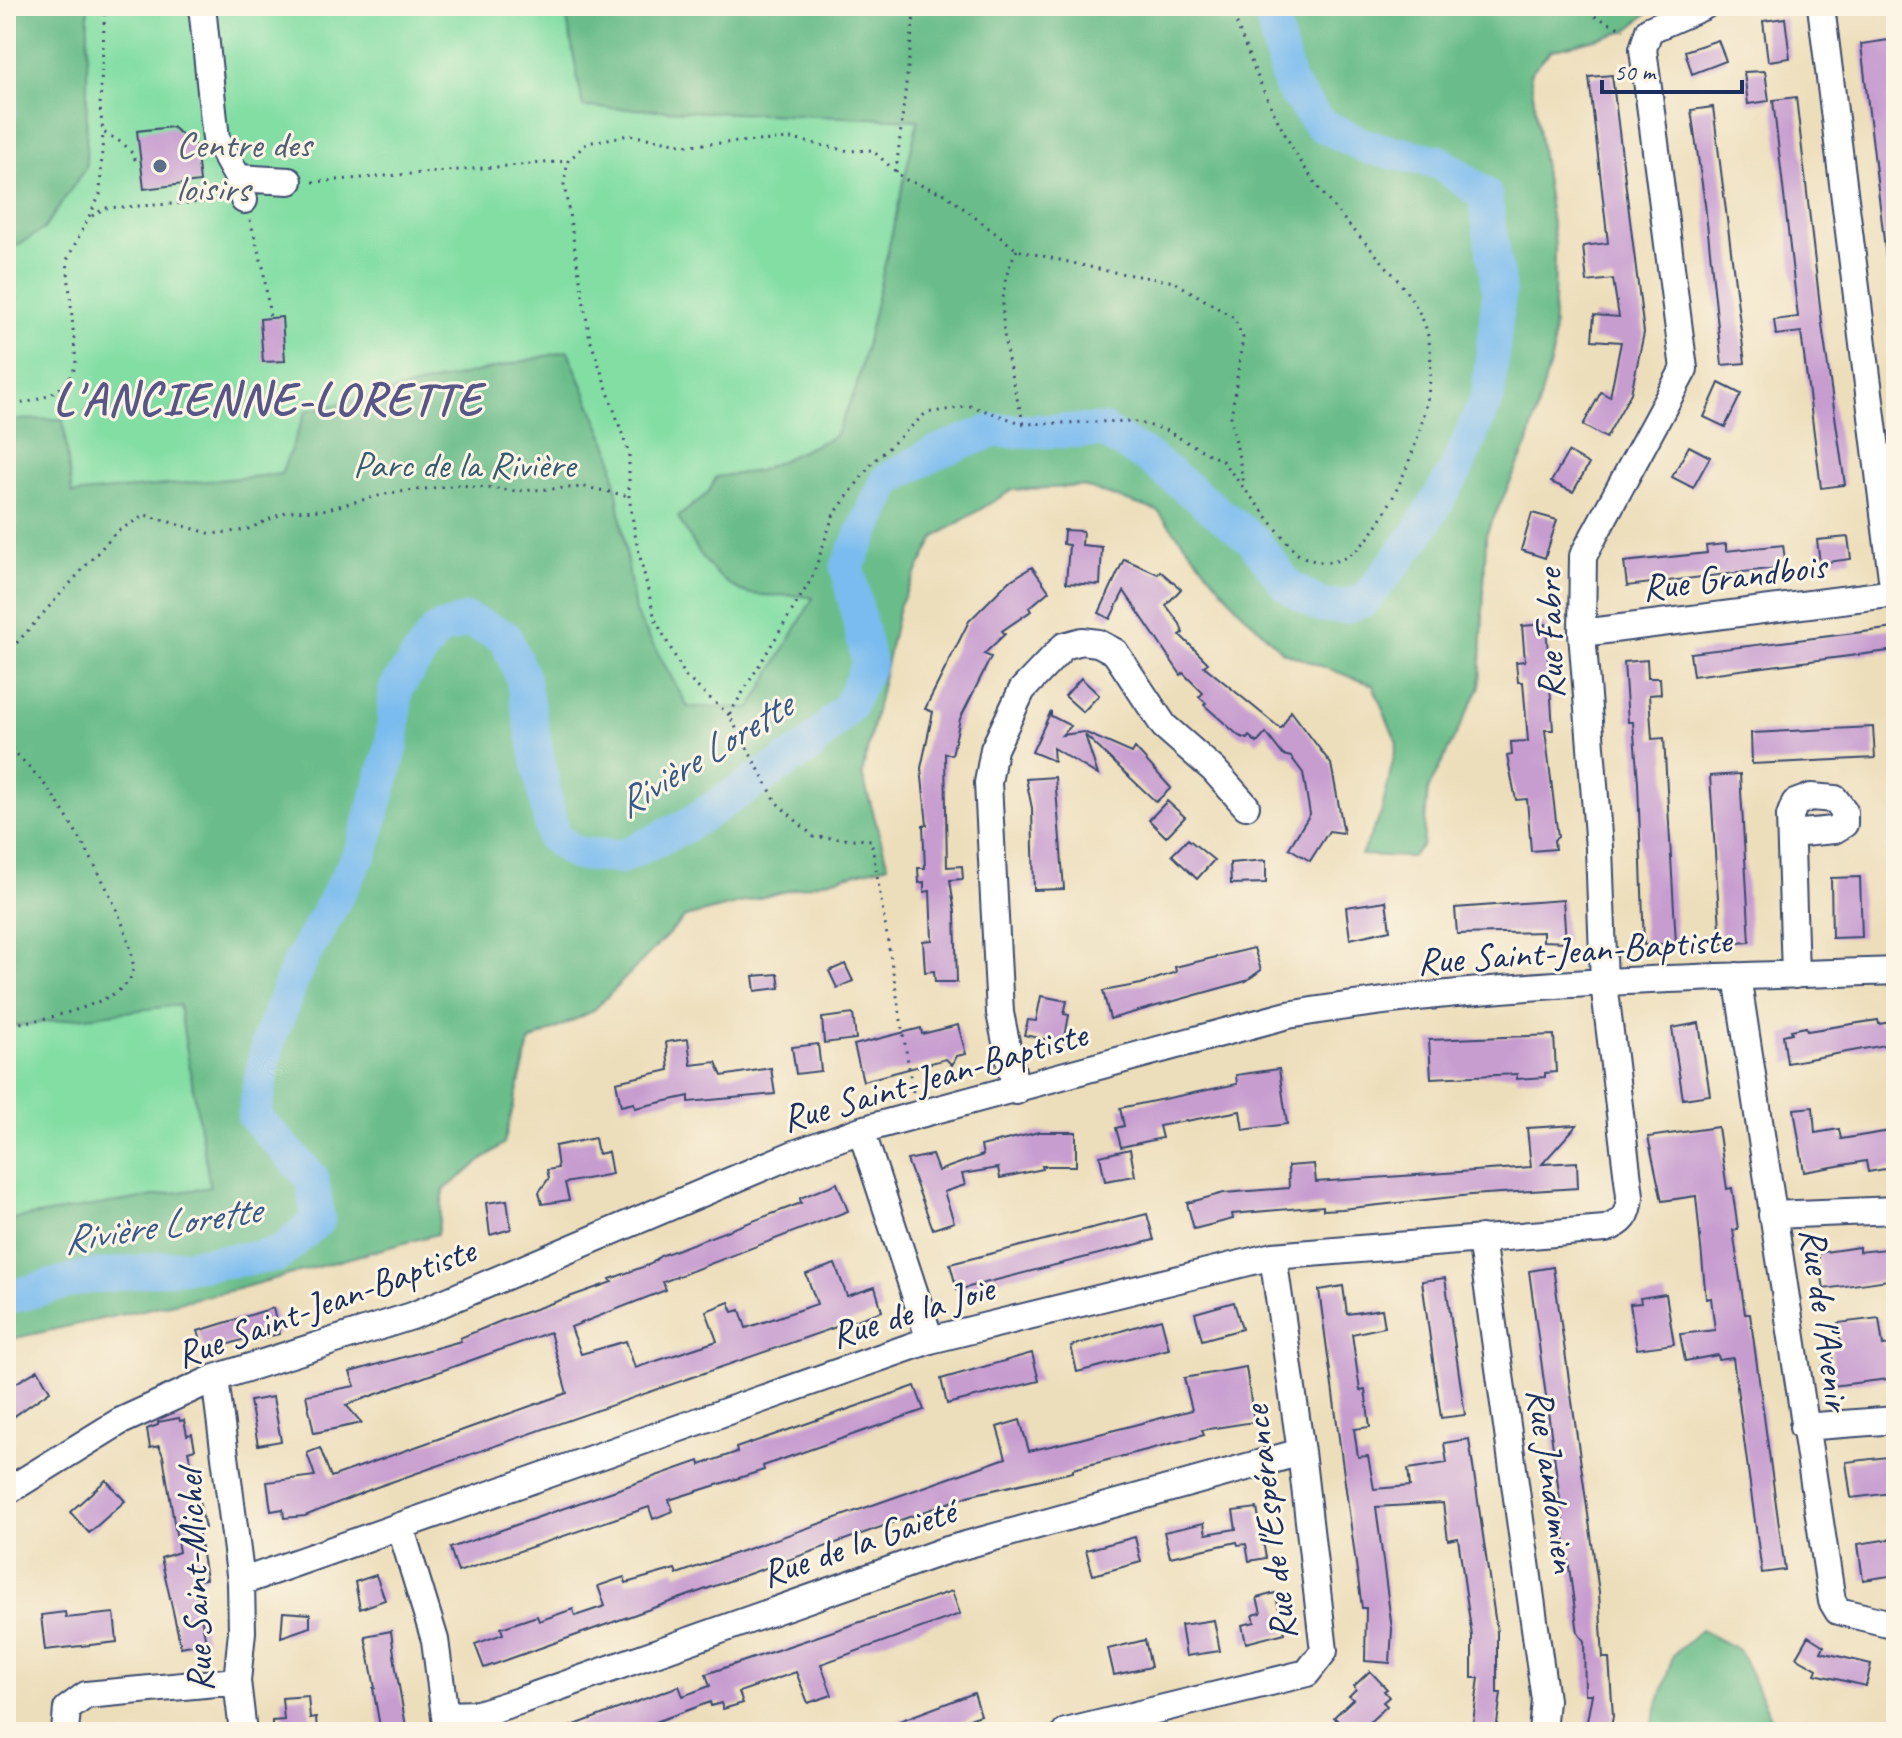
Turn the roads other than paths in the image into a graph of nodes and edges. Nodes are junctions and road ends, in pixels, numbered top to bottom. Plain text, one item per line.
1 (202, 6) edge
2 (1704, 6) edge
3 (1821, 6) edge
4 (289, 181) road end
5 (1895, 594) edge
6 (1582, 633) junction
7 (1246, 806) dead end
8 (1791, 834) dead end
9 (1896, 971) edge
10 (1795, 975) junction
11 (1737, 976) junction
12 (1604, 983) junction
13 (1016, 1091) junction
14 (861, 1130) junction
15 (1896, 1210) edge
16 (1626, 1215) joint
17 (1772, 1215) junction
18 (1481, 1238) junction
19 (1273, 1256) junction
20 (930, 1340) junction
21 (215, 1378) junction
22 (1896, 1420) edge
23 (1803, 1427) junction
24 (1301, 1452) junction
25 (6, 1492) edge
26 (400, 1526) junction
27 (241, 1582) junction
28 (1896, 1625) edge
29 (237, 1681) junction
30 (446, 1724) edge
31 (65, 1732) edge
32 (243, 1732) edge
33 (1066, 1732) edge
34 (1542, 1732) edge

1 - 4 street
2 - 6 street, Rue Fabre
3 - 5 street
5 - 6 street, Rue Grandbois
6 - 12 street, Rue Fabre
7 - 13 street
8 - 10 street
9 - 10 street, Rue Saint-Jean-Baptiste
10 - 11 street, Rue Saint-Jean-Baptiste
11 - 12 street, Rue Saint-Jean-Baptiste
11 - 17 street, Rue de l'Avenir
12 - 13 street, Rue Saint-Jean-Baptiste
12 - 16 street, Rue Fabre
13 - 14 street, Rue Saint-Jean-Baptiste
14 - 20 street
14 - 21 street, Rue Saint-Jean-Baptiste
15 - 17 street
16 - 18 street, Rue de la Joie
17 - 23 street, Rue de l'Avenir
18 - 19 street, Rue de la Joie
18 - 34 street, Rue Jandomien
19 - 20 street, Rue de la Joie
19 - 24 street, Rue de l'Espérance
20 - 26 street, Rue de la Joie
21 - 25 street, Rue Saint-Jean-Baptiste
21 - 27 street, Rue Saint-Michel
22 - 23 street
23 - 28 street, Rue de l'Avenir
24 - 30 street, Rue de la Gaieté
24 - 33 street, Rue de l'Espérance
26 - 27 street, Rue de la Joie
26 - 30 street
27 - 29 street, Rue Saint-Michel
29 - 31 street
29 - 32 street, Rue Saint-Michel

